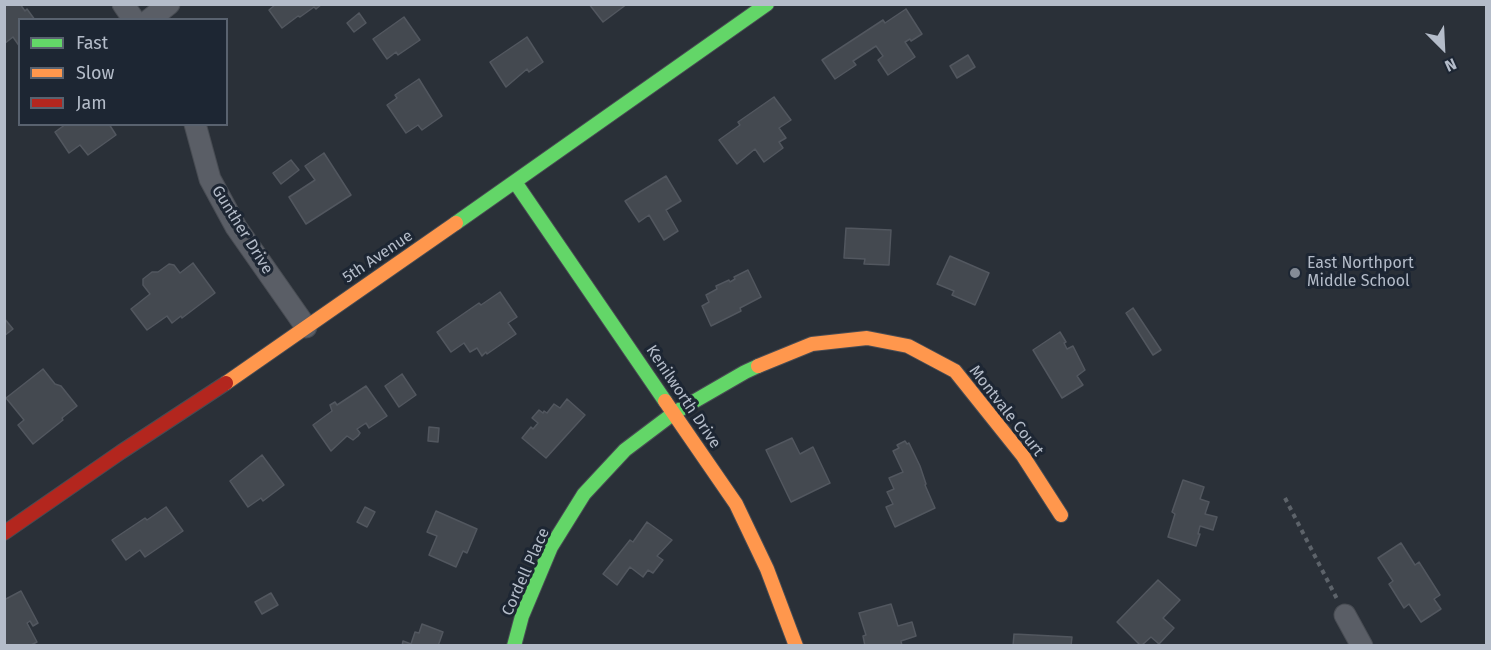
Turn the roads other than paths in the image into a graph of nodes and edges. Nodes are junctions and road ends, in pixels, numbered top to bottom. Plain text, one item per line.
1 (123, 4) edge
2 (169, 4) edge
3 (768, 4) edge
4 (133, 18) edge
5 (152, 18) edge
6 (196, 126) edge
7 (515, 182) junction
8 (306, 327) junction
9 (674, 413) junction
10 (1061, 515) dead end
11 (4, 533) edge
12 (1346, 615) road end
13 (514, 645) edge
14 (796, 645) edge
15 (1362, 645) edge

1 - 4 street
2 - 5 street
3 - 7 street, 5th Avenue
6 - 8 street, Gunther Drive
7 - 8 street, 5th Avenue
7 - 9 street, Kenilworth Drive
8 - 11 street, 5th Avenue
9 - 10 street, Montvale Court
9 - 13 street, Cordell Place
9 - 14 street, Kenilworth Drive
12 - 15 street

